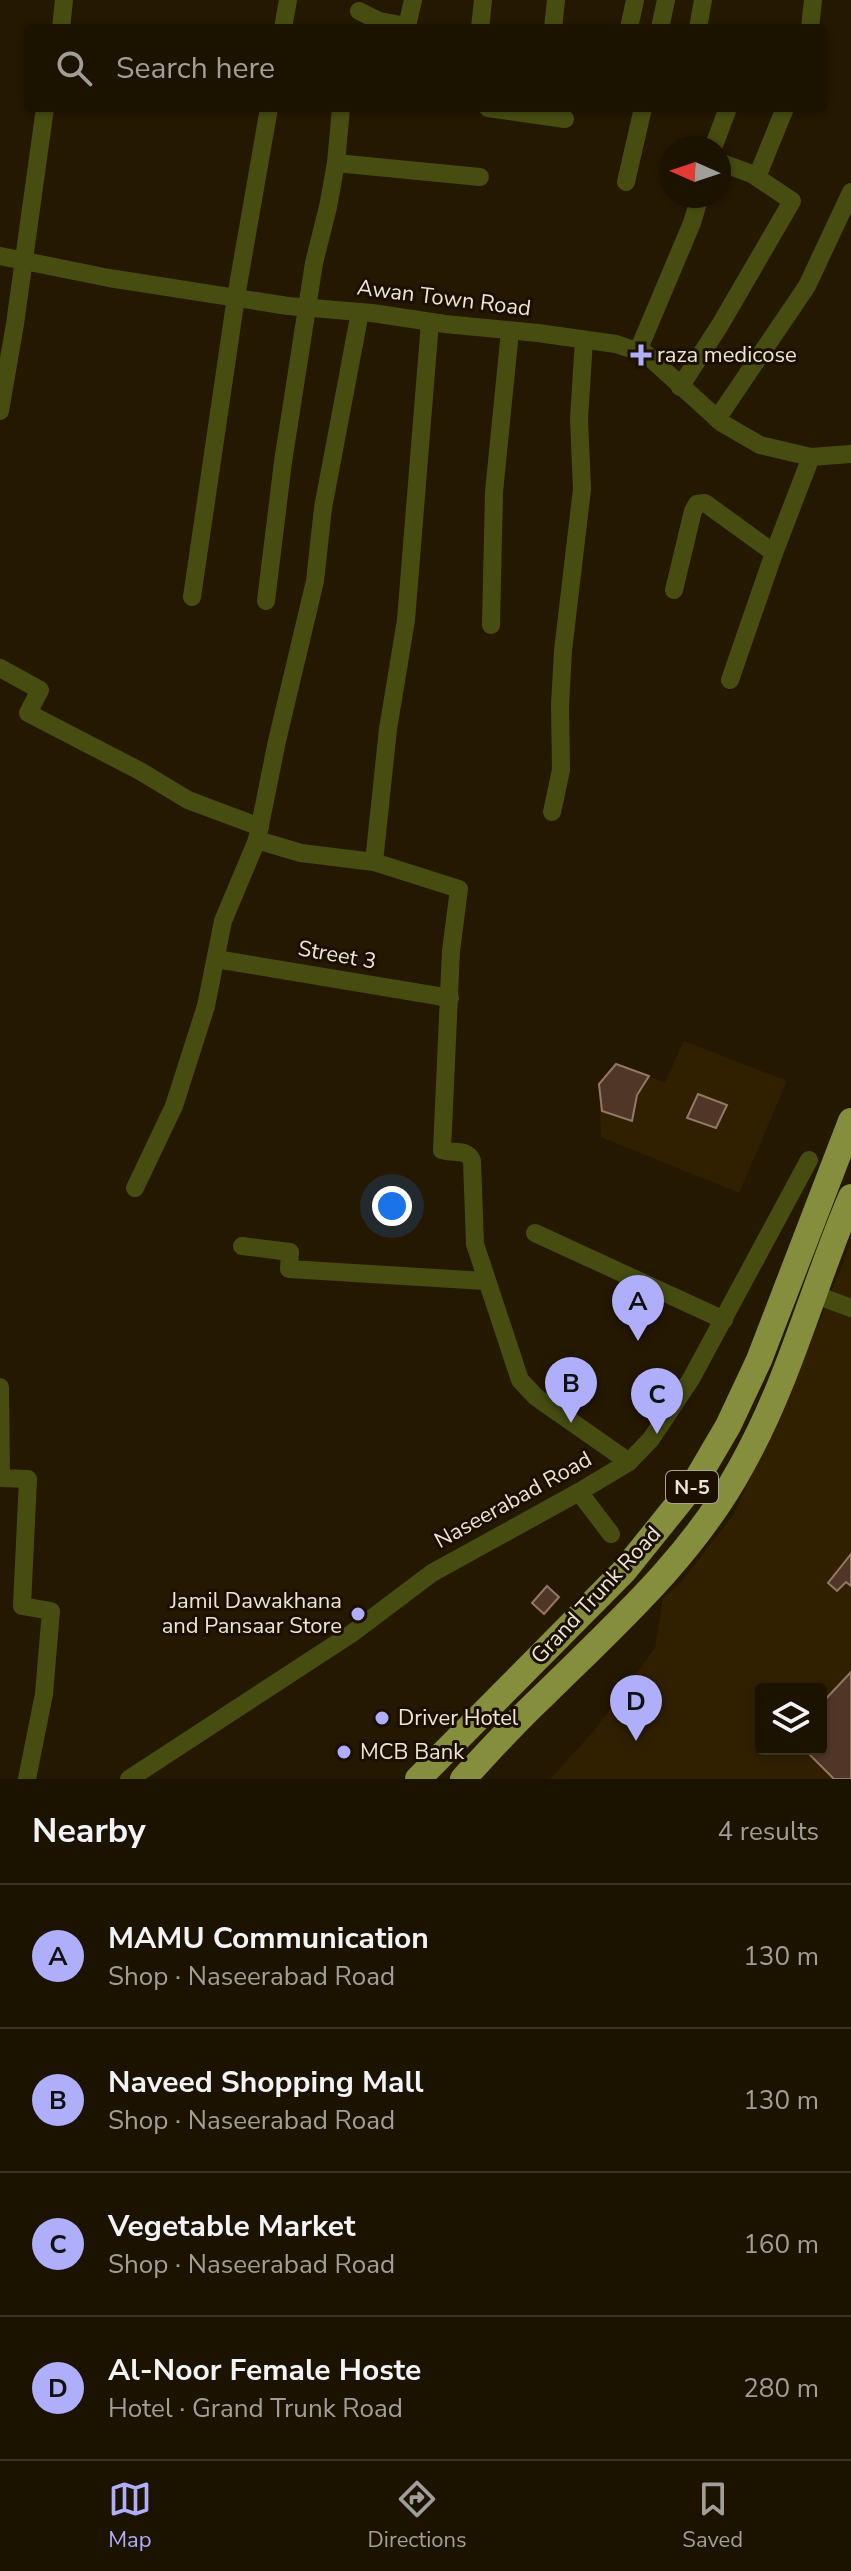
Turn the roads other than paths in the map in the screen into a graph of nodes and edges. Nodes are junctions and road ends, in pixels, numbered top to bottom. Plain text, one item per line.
1 (64, 0) edge
2 (288, 0) edge
3 (413, 0) edge
4 (483, 0) edge
5 (556, 0) edge
6 (635, 0) edge
7 (666, 0) edge
8 (703, 0) edge
9 (813, 0) edge
10 (358, 13) edge
11 (61, 24) edge
12 (284, 24) edge
13 (396, 24) edge
14 (407, 24) edge
15 (480, 24) edge
16 (553, 24) edge
17 (630, 24) edge
18 (661, 24) edge
19 (699, 24) edge
20 (810, 24) edge
21 (44, 112) edge
22 (268, 112) edge
23 (341, 112) edge
24 (516, 112) edge
25 (642, 112) edge
26 (726, 112) edge
27 (783, 112) edge
28 (565, 119) dead end
29 (718, 136) edge
30 (336, 163) junction
31 (731, 167) edge
32 (480, 177) dead end
33 (757, 177) junction
34 (626, 182) dead end
35 (851, 192) edge
36 (696, 208) edge
37 (0, 256) edge
38 (24, 260) junction
39 (236, 297) junction
40 (307, 308) junction
41 (360, 312) junction
42 (430, 322) junction
43 (510, 331) junction
44 (584, 340) junction
45 (638, 351) junction
46 (680, 387) junction
47 (0, 411) edge
48 (717, 419) junction
49 (851, 454) edge
50 (811, 457) junction
51 (774, 553) junction
52 (674, 590) dead end
53 (192, 597) dead end
54 (266, 601) dead end
55 (491, 625) dead end
56 (0, 668) edge
57 (730, 680) dead end
58 (552, 812) dead end
59 (259, 833) junction
60 (374, 862) junction
61 (216, 959) junction
62 (450, 998) junction
63 (851, 1121) edge
64 (809, 1160) dead end
65 (135, 1188) dead end
66 (851, 1197) edge
67 (535, 1233) dead end
68 (242, 1246) dead end
69 (485, 1281) junction
70 (814, 1294) junction
71 (850, 1305) edge
72 (724, 1320) junction
73 (0, 1387) edge
74 (629, 1462) junction
75 (579, 1492) junction
76 (611, 1534) dead end
77 (27, 1779) edge
78 (129, 1779) edge
79 (418, 1779) edge
80 (463, 1779) edge

1 - 11 street
2 - 12 street
3 - 14 street
4 - 15 street
5 - 16 street
6 - 17 street
7 - 18 street
8 - 19 street
9 - 20 street
10 - 13 street
21 - 38 street
22 - 39 street
23 - 30 street
24 - 28 street
25 - 34 street
26 - 29 street
27 - 33 street
30 - 32 street
30 - 40 street
31 - 33 street
33 - 46 street
35 - 48 street
36 - 45 street
37 - 38 street, Awan Town Road
38 - 39 street, Awan Town Road
38 - 47 street
39 - 40 street, Awan Town Road
39 - 53 street
40 - 41 street, Awan Town Road
40 - 54 street
41 - 42 street, Awan Town Road
41 - 59 street
42 - 43 street, Awan Town Road
42 - 60 street
43 - 44 street, Awan Town Road
43 - 55 street
44 - 45 street, Awan Town Road
44 - 58 street
45 - 46 street, Awan Town Road
46 - 48 street, Awan Town Road
48 - 50 street, Awan Town Road
49 - 50 street, Awan Town Road
50 - 51 street
51 - 52 street
51 - 57 street
56 - 59 street
59 - 60 street
59 - 61 street
60 - 62 street
61 - 62 street, Street 3
61 - 65 street
62 - 69 street
63 - 79 highway, Grand Trunk Road / N-5
64 - 72 street, Naseerabad Road
66 - 70 highway, Grand Trunk Road / N-5
67 - 72 street
68 - 69 street
69 - 74 street
70 - 71 street
70 - 80 highway, Grand Trunk Road / N-5
72 - 74 street, Naseerabad Road
73 - 77 street
74 - 75 street, Naseerabad Road
75 - 76 street
75 - 78 street, Naseerabad Road

